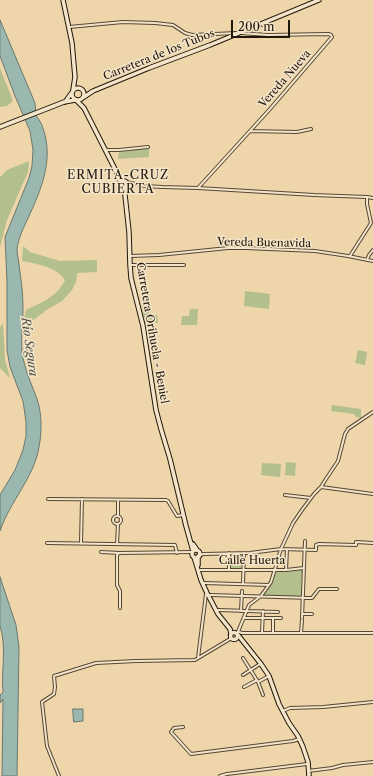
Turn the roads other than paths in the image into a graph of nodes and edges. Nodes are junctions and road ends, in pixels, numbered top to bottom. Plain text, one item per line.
1 (62, 0) edge
2 (319, 0) edge
3 (69, 27) junction
4 (239, 33) junction
5 (75, 77) junction
6 (82, 89) junction
7 (73, 90) junction
8 (93, 91) junction
9 (84, 97) junction
10 (76, 100) junction
11 (64, 102) junction
12 (84, 108) junction
13 (0, 127) edge
14 (311, 129) dead end
15 (250, 131) junction
16 (148, 147) dead end
17 (106, 150) junction
18 (124, 184) junction
19 (198, 188) junction
20 (367, 197) junction
21 (373, 198) edge
22 (373, 250) edge
23 (130, 256) junction
24 (350, 256) junction
25 (367, 260) junction
26 (373, 261) edge
27 (184, 264) dead end
28 (130, 265) junction
29 (373, 412) edge
30 (174, 472) junction
31 (322, 487) junction
32 (373, 494) edge
33 (285, 495) dead end
34 (311, 498) junction
35 (48, 499) dead end
36 (82, 499) junction
37 (118, 500) junction
38 (183, 515) junction
39 (118, 516) junction
40 (118, 524) junction
41 (305, 541) dead end
42 (47, 542) dead end
43 (81, 543) junction
44 (373, 543) edge
45 (117, 544) junction
46 (281, 548) junction
47 (287, 549) junction
48 (304, 550) junction
49 (102, 552) dead end
50 (119, 552) junction
51 (192, 552) junction
52 (177, 553) junction
53 (244, 553) junction
54 (198, 554) junction
55 (229, 554) junction
56 (304, 568) junction
57 (229, 569) junction
58 (243, 569) junction
59 (200, 570) junction
60 (275, 570) junction
61 (286, 570) junction
62 (204, 583) junction
63 (243, 584) junction
64 (269, 584) junction
65 (337, 589) dead end
66 (242, 591) dead end
67 (242, 595) junction
68 (208, 596) junction
69 (261, 596) junction
70 (303, 598) junction
71 (120, 608) dead end
72 (218, 610) junction
73 (241, 611) junction
74 (247, 611) junction
75 (263, 611) junction
76 (278, 612) dead end
77 (302, 614) junction
78 (312, 614) dead end
79 (244, 618) junction
80 (263, 618) junction
81 (273, 618) junction
82 (281, 618) dead end
83 (262, 632) junction
84 (273, 632) junction
85 (301, 632) junction
86 (373, 633) edge
87 (235, 635) junction
88 (198, 658) junction
89 (243, 658) dead end
90 (261, 664) junction
91 (251, 670) junction
92 (243, 675) dead end
93 (269, 676) junction
94 (257, 681) junction
95 (244, 687) dead end
96 (263, 695) dead end
97 (373, 702) edge
98 (282, 711) junction
99 (184, 727) dead end
100 (299, 739) junction
101 (373, 762) edge
102 (308, 764) junction
103 (308, 771) junction
104 (59, 776) edge
105 (220, 776) edge
106 (309, 776) edge

1 - 3 main road
2 - 4 main road, Carretera de los Tubos
3 - 4 street, Vereda Nueva
3 - 5 main road
4 - 8 main road, Carretera de los Tubos
4 - 15 street, Vereda Nueva
5 - 6 main road
5 - 7 main road
6 - 7 main road
6 - 8 main road, Carretera de los Tubos
6 - 9 main road
7 - 10 main road
7 - 11 main road
8 - 9 main road, Carretera de los Tubos
9 - 10 main road
9 - 12 main road, Carretera Orihuela - Beniel
10 - 11 main road
10 - 12 main road, Carretera Orihuela - Beniel
11 - 13 main road
12 - 17 main road, Carretera Orihuela - Beniel
14 - 15 street
15 - 19 street, Vereda Nueva
16 - 17 street
17 - 18 main road, Carretera Orihuela - Beniel
18 - 19 street
18 - 23 main road, Carretera Orihuela - Beniel
19 - 20 street
20 - 21 street
20 - 24 street
22 - 25 street
23 - 24 street, Vereda Buenavida
23 - 28 main road, Carretera Orihuela - Beniel
24 - 25 street, Vereda Buenavida
25 - 26 street, Vereda Buenavida
27 - 28 street
28 - 30 main road, Carretera Orihuela - Beniel
29 - 31 street
30 - 38 main road, Carretera Orihuela - Beniel
30 - 54 main road, Carretera Orihuela - Beniel
31 - 32 street
31 - 34 street
33 - 34 street
34 - 46 street
35 - 36 street
36 - 37 street
36 - 43 street
37 - 38 street
37 - 39 street
38 - 51 main road, Carretera Orihuela - Beniel
39 - 40 street
39 - 40 street
40 - 45 street
41 - 48 street
42 - 43 street
43 - 45 street
44 - 48 street
45 - 52 street
46 - 47 street
46 - 53 street
46 - 60 street
47 - 48 street
47 - 61 street
48 - 56 street
49 - 50 street
50 - 52 street
50 - 71 street
51 - 52 street
51 - 54 main road, Carretera Orihuela - Beniel
51 - 54 main road
53 - 55 street
53 - 58 street
54 - 55 street
54 - 59 main road, Carretera Orihuela - Beniel
54 - 68 main road, Carretera Orihuela - Beniel
55 - 57 street
56 - 61 street, Calle Huerta
56 - 70 street
57 - 58 street, Calle Huerta
57 - 59 street, Calle Huerta
58 - 60 street, Calle Huerta
58 - 63 street
59 - 62 main road, Carretera Orihuela - Beniel
60 - 61 street, Calle Huerta
60 - 64 street
62 - 63 street
62 - 68 main road, Carretera Orihuela - Beniel
63 - 64 street
64 - 69 street
65 - 70 street
66 - 67 street
67 - 68 street
67 - 69 street
67 - 73 street
68 - 72 main road, Carretera Orihuela - Beniel
68 - 87 main road, Carretera Orihuela - Beniel
68 - 88 street
69 - 70 street
69 - 74 street
70 - 77 street
72 - 73 street
72 - 87 main road, Carretera Orihuela - Beniel
73 - 74 street
74 - 75 street
74 - 79 street
75 - 76 street
75 - 80 street
77 - 78 street
77 - 85 street
79 - 80 street
79 - 87 street
80 - 81 street
80 - 83 street
81 - 82 street
81 - 84 street
83 - 84 street
83 - 87 street
84 - 85 street
85 - 86 street
87 - 88 street
87 - 90 main road
88 - 104 street
89 - 91 street
90 - 91 street
90 - 93 main road
91 - 92 street
91 - 94 street
93 - 94 street
93 - 98 main road
94 - 95 street
94 - 96 street
97 - 98 street
98 - 100 main road
99 - 100 street
100 - 102 main road
101 - 103 street
102 - 103 main road
102 - 105 street
103 - 106 main road

